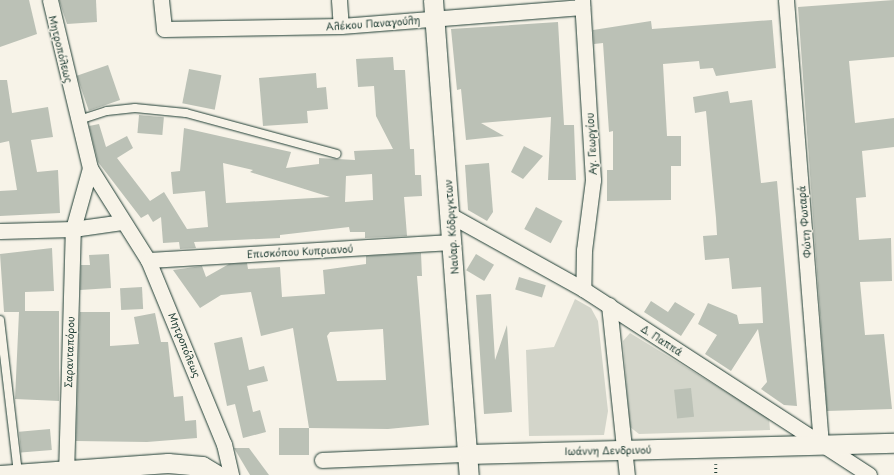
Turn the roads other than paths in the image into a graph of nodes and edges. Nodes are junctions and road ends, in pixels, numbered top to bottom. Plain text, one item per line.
1 (50, 0) edge
2 (161, 0) edge
3 (339, 0) edge
4 (786, 0) edge
5 (582, 4) edge
6 (434, 9) edge
7 (341, 26) junction
8 (79, 120) junction
9 (337, 154) dead end
10 (90, 168) junction
11 (450, 215) junction
12 (122, 222) junction
13 (73, 229) junction
14 (0, 231) edge
15 (452, 242) junction
16 (148, 260) junction
17 (583, 288) junction
18 (608, 305) junction
19 (0, 320) edge
20 (894, 443) edge
21 (821, 445) junction
22 (623, 450) junction
23 (468, 454) junction
24 (322, 460) dead end
25 (66, 472) edge
26 (9, 474) edge
27 (217, 475) edge
28 (231, 475) edge
29 (469, 475) edge
30 (627, 475) edge
31 (869, 475) edge

1 - 8 street, Μητροπόλεως
2 - 7 street, Αλέκου Παναγούλη
3 - 7 street
4 - 21 street, Φώτη Φωταρά
5 - 6 street, Αλέκου Παναγούλη
5 - 17 street, Αγ. Γεωργίου
6 - 7 street, Αλέκου Παναγούλη
6 - 11 street, Ναύαρ. Κόδριγκτων
8 - 9 lane
8 - 10 street, Μητροπόλεως
10 - 12 street, Μητροπόλεως
10 - 13 street, Σαρανταπόρου
11 - 15 street, Ναύαρ. Κόδριγκτων
11 - 17 street, Δ. Παππά
12 - 13 street
12 - 16 street, Μητροπόλεως
13 - 14 street
13 - 25 street, Σαρανταπόρου
15 - 16 street, Επισκόπου Κυπριανού
15 - 23 street, Ναύαρ. Κόδριγκτων
16 - 28 street, Μητροπόλεως
17 - 18 street, Δ. Παππά
18 - 21 street, Δ. Παππά
18 - 22 street
19 - 26 lane
20 - 21 street, Ιωάννη Δενδρινού
21 - 22 street, Ιωάννη Δενδρινού
21 - 31 street, Δ. Παππά
22 - 23 street, Ιωάννη Δενδρινού
22 - 30 street
23 - 24 street, Ιωάννη Δενδρινού
23 - 29 street, Ναύαρ. Κόδριγκτων
25 - 26 street
25 - 27 street

